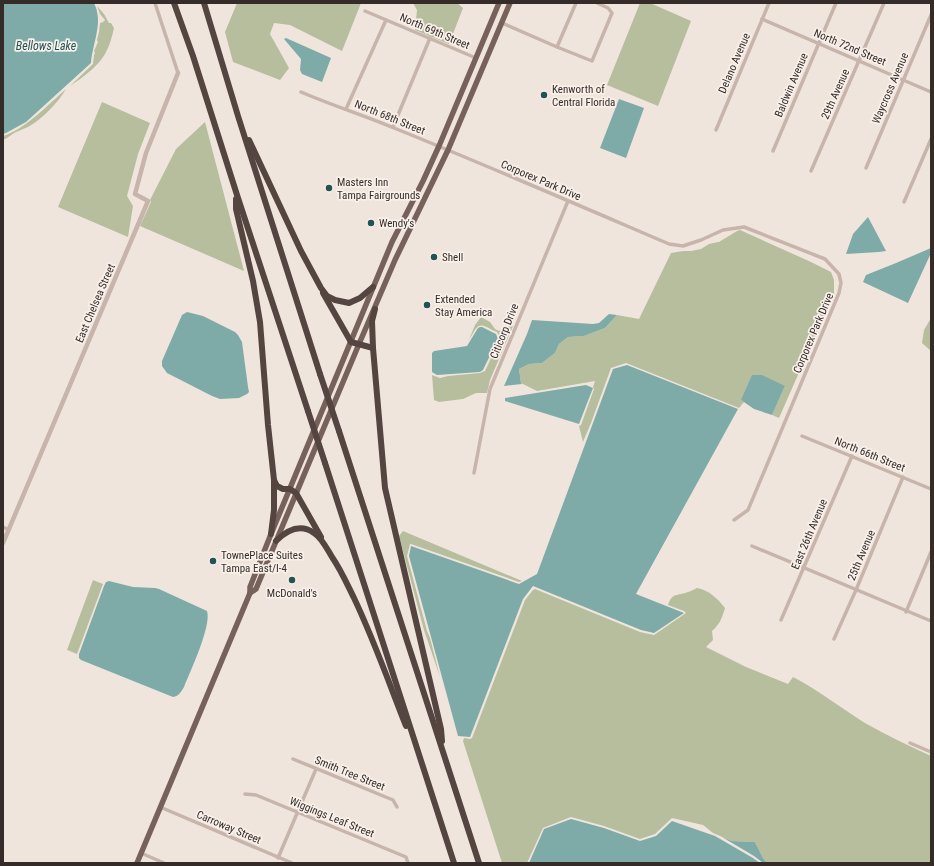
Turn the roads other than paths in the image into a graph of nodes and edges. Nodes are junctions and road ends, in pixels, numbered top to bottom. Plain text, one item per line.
1 (155, 3) edge
2 (174, 3) edge
3 (204, 3) edge
4 (499, 3) edge
5 (510, 3) edge
6 (576, 3) edge
7 (598, 3) edge
8 (769, 3) edge
9 (836, 3) edge
10 (884, 3) edge
11 (365, 11) dead end
12 (931, 15) edge
13 (762, 19) junction
14 (386, 20) junction
15 (502, 23) junction
16 (485, 35) junction
17 (430, 38) junction
18 (819, 43) junction
19 (557, 47) junction
20 (490, 50) junction
21 (476, 56) junction
22 (860, 60) junction
23 (178, 73) joint
24 (904, 80) junction
25 (301, 92) dead end
26 (931, 92) edge
27 (346, 109) junction
28 (238, 116) junction
29 (393, 127) junction
30 (716, 130) dead end
31 (931, 139) edge
32 (438, 146) junction
33 (448, 150) junction
34 (773, 152) dead end
35 (866, 168) dead end
36 (811, 171) dead end
37 (237, 195) junction
38 (568, 201) junction
39 (904, 202) dead end
40 (373, 287) junction
41 (321, 288) junction
42 (375, 309) junction
43 (351, 342) junction
44 (359, 344) junction
45 (373, 348) junction
46 (802, 436) dead end
47 (852, 456) junction
48 (474, 473) dead end
49 (903, 477) junction
50 (274, 480) junction
51 (290, 489) junction
52 (931, 489) edge
53 (296, 493) junction
54 (734, 520) dead end
55 (3, 527) edge
56 (9, 530) junction
57 (271, 534) junction
58 (276, 541) junction
59 (3, 543) edge
60 (752, 546) dead end
61 (931, 552) edge
62 (338, 566) junction
63 (804, 568) junction
64 (856, 590) junction
65 (250, 593) junction
66 (906, 612) junction
67 (781, 620) dead end
68 (931, 621) edge
69 (834, 639) dead end
70 (910, 743) dead end
71 (442, 748) junction
72 (931, 752) edge
73 (293, 759) dead end
74 (316, 769) junction
75 (428, 781) junction
76 (246, 794) dead end
77 (397, 806) dead end
78 (160, 807) junction
79 (297, 813) junction
80 (141, 853) junction
81 (278, 858) junction
82 (137, 863) edge
83 (164, 863) edge
84 (292, 863) edge
85 (408, 863) edge
86 (454, 863) edge
87 (479, 863) edge

1 - 23 street
2 - 37 highway
3 - 28 highway
4 - 16 main road
5 - 15 main road
6 - 19 street
7 - 19 street
8 - 13 street, Delano Avenue
9 - 18 street, Baldwin Avenue
10 - 22 street, 29th Avenue
11 - 14 street, North 69th Street
12 - 24 street, Waycross Avenue
13 - 18 street, North 72nd Street
13 - 30 street, Delano Avenue
14 - 17 street, North 69th Street
14 - 27 street
15 - 19 street
15 - 20 main road
16 - 20 main road
16 - 21 main road
17 - 21 street, North 69th Street
17 - 29 street
18 - 22 street, North 72nd Street
18 - 34 street, Baldwin Avenue
20 - 21 main road
20 - 33 main road
21 - 32 main road
22 - 24 street, North 72nd Street
22 - 36 street, 29th Avenue
23 - 56 street, East Chelsea Street
24 - 26 street, North 72nd Street
24 - 35 street, Waycross Avenue
25 - 27 street, North 68th Street
27 - 29 street, North 68th Street
28 - 41 highway
28 - 71 highway, bridge
29 - 32 street, North 68th Street
31 - 39 street
32 - 33 street, North 68th Street
32 - 40 main road
33 - 38 street, Corporex Park Drive
33 - 42 main road
37 - 50 highway
37 - 75 highway, bridge
38 - 48 street, Citicorp Drive
38 - 54 street, Corporex Park Drive
40 - 41 highway
40 - 43 main road
41 - 43 highway
42 - 44 main road
42 - 45 highway
43 - 44 highway
43 - 51 main road
44 - 45 highway
44 - 53 main road
45 - 71 highway
46 - 47 street, North 66th Street
47 - 49 street, North 66th Street
47 - 63 street, East 26th Avenue
49 - 52 street, North 66th Street
49 - 64 street, 25th Avenue
50 - 51 highway
50 - 57 highway
51 - 53 highway
51 - 57 main road
53 - 58 main road
53 - 62 highway
55 - 56 street
56 - 59 street, East Chelsea Street
57 - 65 main road
58 - 62 highway
58 - 65 main road
60 - 63 street
61 - 66 street
62 - 75 highway
63 - 64 street
63 - 67 street, East 26th Avenue
64 - 66 street
64 - 69 street, 25th Avenue
65 - 78 main road
66 - 68 street
70 - 72 street
71 - 87 highway
73 - 74 street, Smith Tree Street
74 - 77 street, Smith Tree Street
74 - 79 street
75 - 86 highway
76 - 79 street, Wiggings Leaf Street
78 - 80 main road
78 - 81 street, Carroway Street
79 - 81 street
79 - 85 street, Wiggings Leaf Street
80 - 82 main road
80 - 83 street
81 - 84 street, Carroway Street

